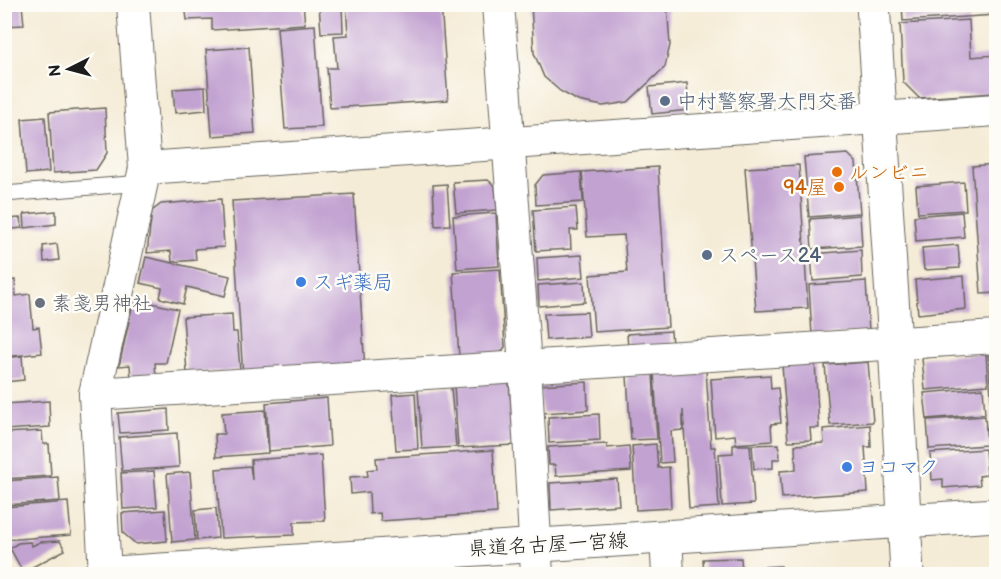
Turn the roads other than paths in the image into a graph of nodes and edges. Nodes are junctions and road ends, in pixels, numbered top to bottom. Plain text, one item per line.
1 (133, 4) edge
2 (498, 4) edge
3 (873, 4) edge
4 (996, 110) edge
5 (881, 118) junction
6 (507, 143) junction
7 (144, 175) junction
8 (4, 194) edge
9 (996, 336) edge
10 (895, 343) junction
11 (525, 366) junction
12 (94, 394) junction
13 (996, 515) edge
14 (904, 520) junction
15 (666, 537) junction
16 (536, 559) edge
17 (326, 566) edge
18 (100, 574) edge
19 (105, 574) edge
20 (668, 574) edge
21 (907, 574) edge

1 - 7 street
2 - 6 street
3 - 5 main road
4 - 5 street
5 - 6 street
5 - 10 main road
6 - 7 street
6 - 11 street
7 - 8 lane
7 - 12 street
9 - 10 street
10 - 11 street
10 - 14 main road
11 - 12 street
11 - 16 street
12 - 19 street
13 - 14 main road, 県道名古屋一宮線
14 - 15 main road, 県道名古屋一宮線
14 - 21 main road
15 - 16 main road, 県道名古屋一宮線
15 - 20 street
16 - 17 main road, 県道名古屋一宮線
17 - 19 main road, 県道名古屋一宮線
18 - 19 main road, 県道名古屋一宮線

